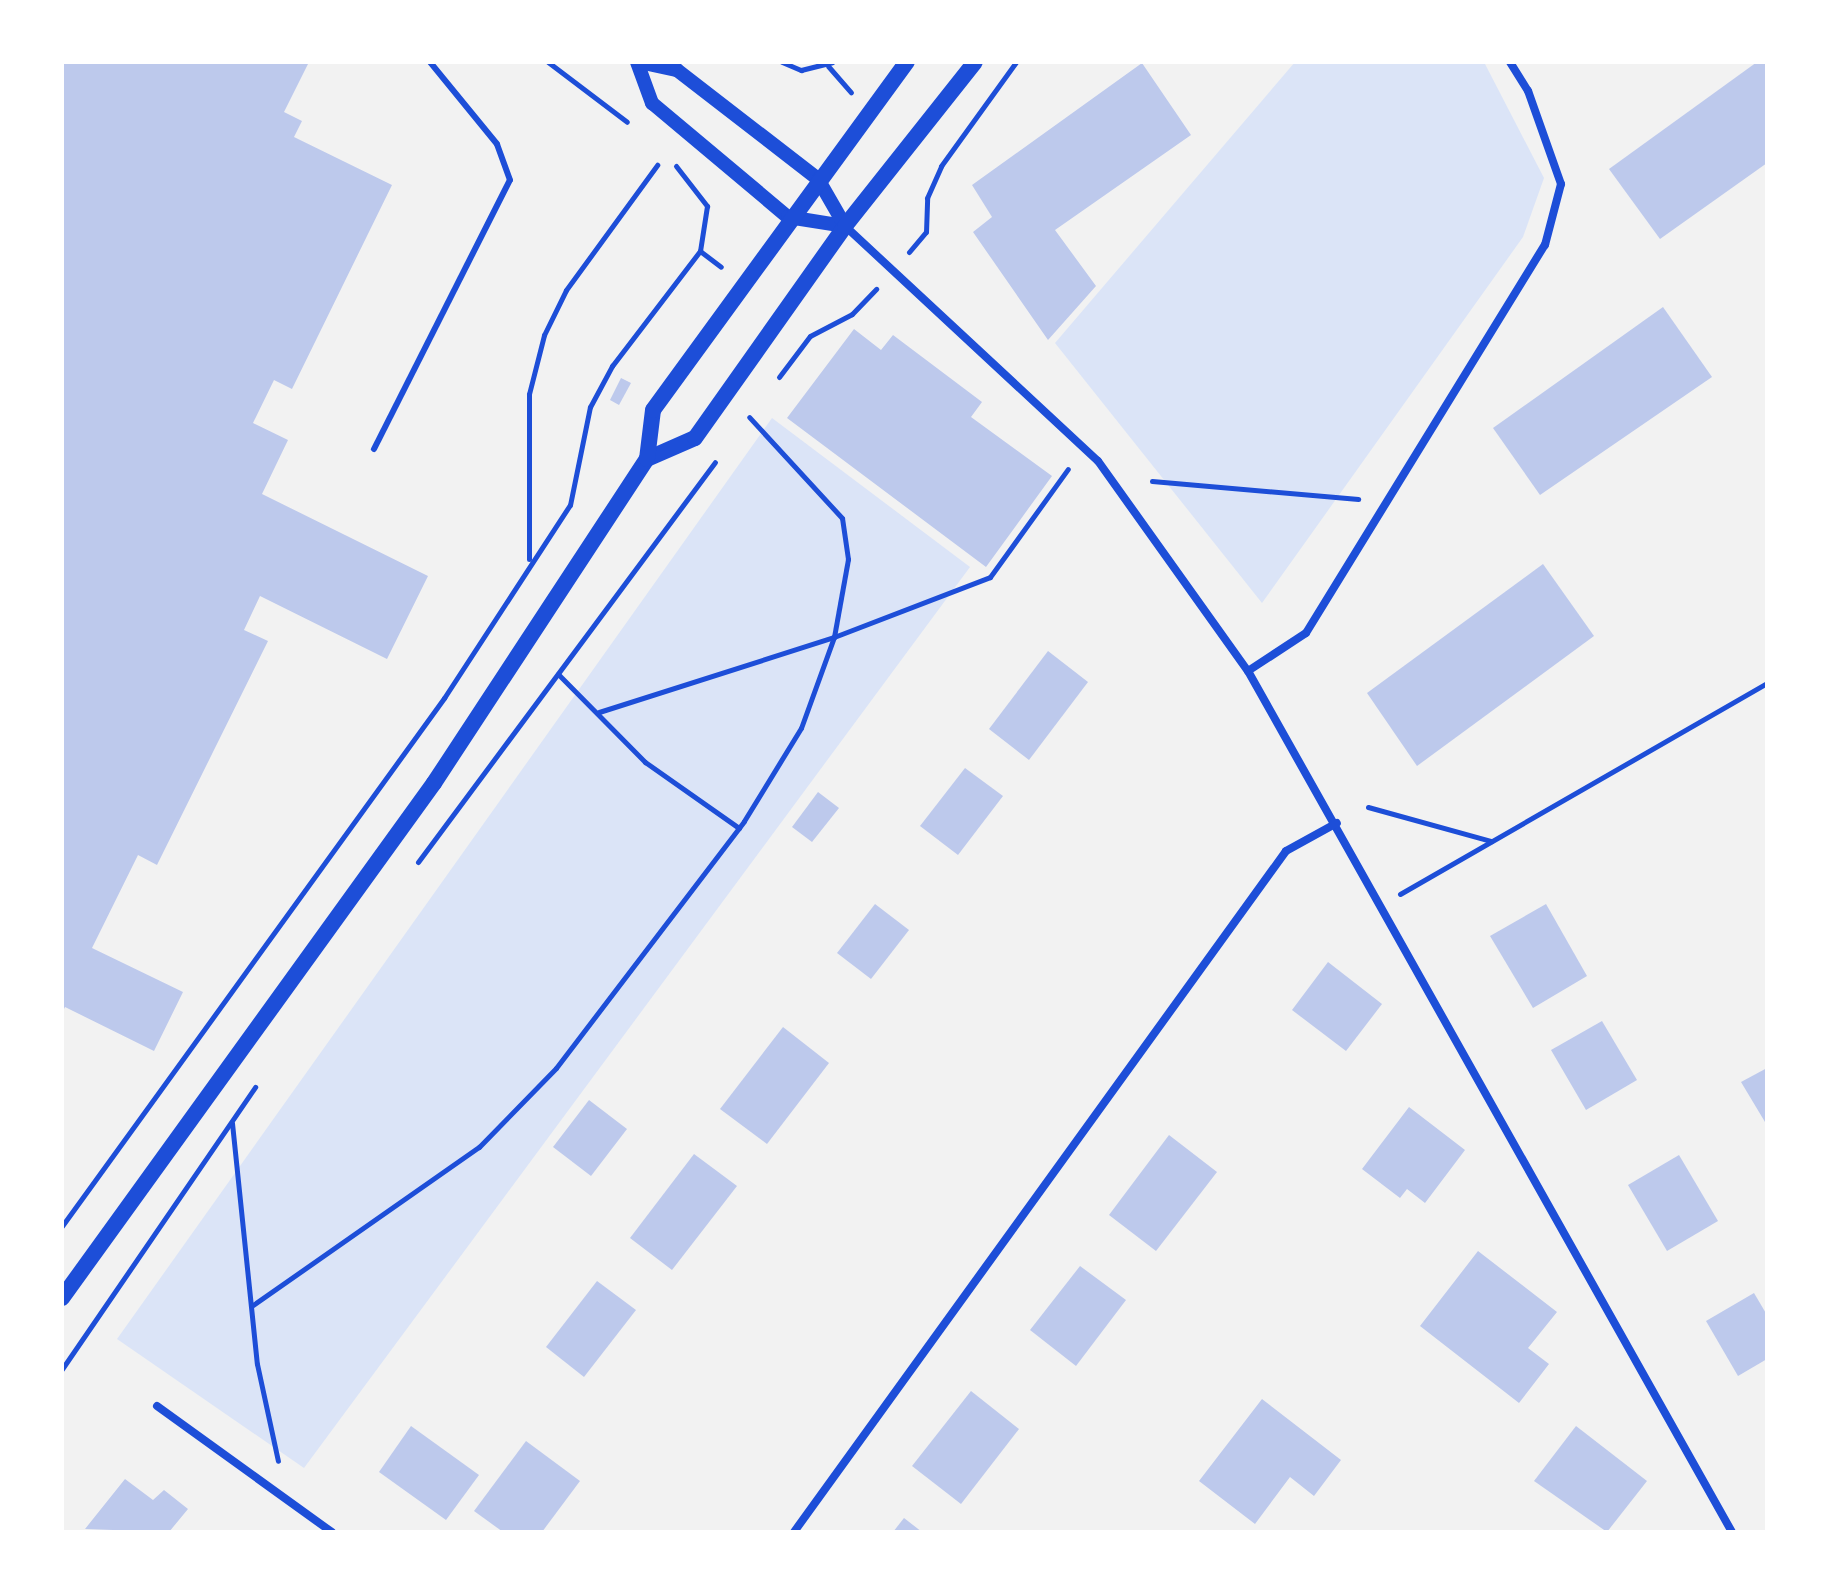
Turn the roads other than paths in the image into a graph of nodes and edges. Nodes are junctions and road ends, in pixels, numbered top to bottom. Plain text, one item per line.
1 (430, 62) edge
2 (638, 62) edge
3 (907, 62) edge
4 (975, 62) edge
5 (1510, 62) edge
6 (818, 179) junction
7 (788, 217) junction
8 (845, 226) junction
9 (374, 449) dead end
10 (647, 459) junction
11 (1248, 671) junction
12 (1337, 823) junction
13 (62, 1298) edge
14 (157, 1406) dead end
15 (332, 1532) edge
16 (794, 1532) edge
17 (1732, 1532) edge

1 - 9 lane
2 - 6 street
2 - 7 street
3 - 6 main road
4 - 8 main road
5 - 11 street
6 - 7 main road
6 - 8 street
7 - 8 street
7 - 10 main road
8 - 10 main road
8 - 11 street
10 - 13 main road
11 - 12 street
12 - 16 street
12 - 17 street
14 - 15 street

